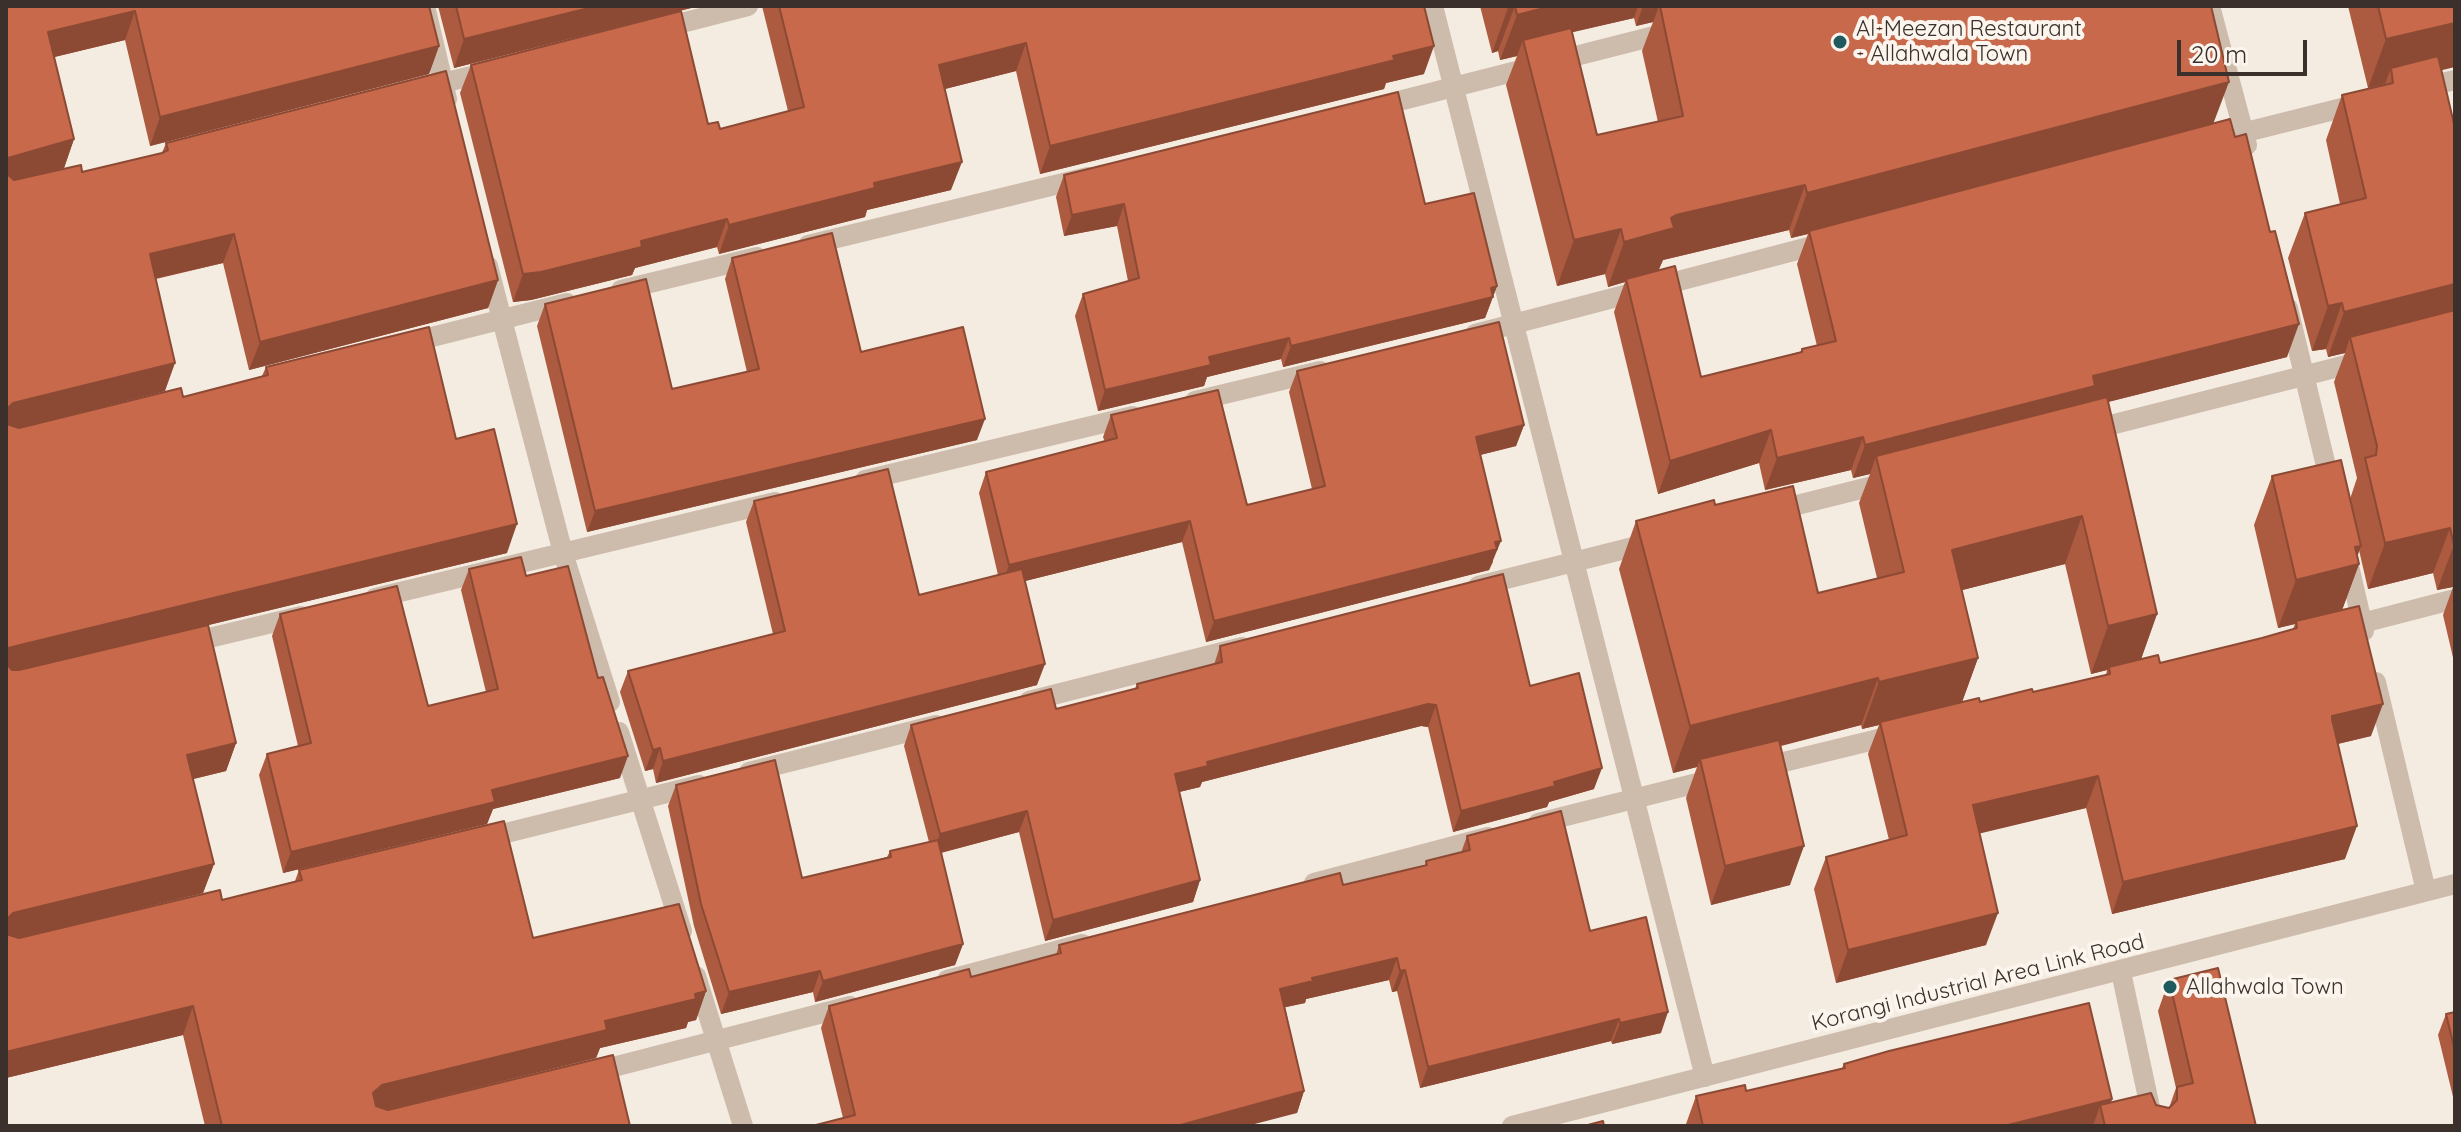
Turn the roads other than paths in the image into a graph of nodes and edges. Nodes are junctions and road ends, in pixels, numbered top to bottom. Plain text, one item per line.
1 (425, 6) edge
2 (748, 6) edge
3 (1433, 6) edge
4 (2210, 6) edge
5 (1695, 25) edge
6 (641, 33) edge
7 (519, 64) edge
8 (2455, 80) edge
9 (443, 83) junction
10 (1453, 88) junction
11 (413, 91) edge
12 (1361, 110) edge
13 (450, 113) edge
14 (2244, 132) junction
15 (2183, 148) edge
16 (2252, 162) edge
17 (1115, 170) edge
18 (1848, 236) edge
19 (483, 245) edge
20 (2282, 284) edge
21 (501, 319) junction
22 (1514, 325) junction
23 (1452, 339) edge
24 (393, 347) edge
25 (2380, 357) edge
26 (1345, 365) edge
27 (2305, 376) junction
28 (2072, 435) edge
29 (1902, 478) edge
30 (839, 486) edge
31 (793, 498) edge
32 (1747, 518) edge
33 (1669, 538) edge
34 (563, 553) junction
35 (1576, 561) junction
36 (1454, 593) edge
37 (2455, 599) edge
38 (362, 601) edge
39 (315, 612) edge
40 (2363, 623) junction
41 (2316, 634) edge
42 (1270, 640) edge
43 (161, 649) edge
44 (1009, 706) edge
45 (963, 718) edge
46 (1912, 731) edge
47 (1632, 798) junction
48 (640, 800) junction
49 (455, 845) edge
50 (2455, 884) edge
51 (1296, 887) edge
52 (2426, 891) junction
53 (1098, 940) edge
54 (2121, 972) junction
55 (930, 985) edge
56 (869, 1001) edge
57 (717, 1042) junction
58 (577, 1076) edge
59 (1705, 1077) junction
60 (743, 1126) edge
61 (1512, 1126) edge
62 (2154, 1126) edge

1 - 9 street
2 - 6 street
3 - 10 street
4 - 14 street
5 - 10 street
7 - 9 street
8 - 14 street
9 - 11 street
9 - 13 street
10 - 12 street
10 - 22 street
14 - 15 street
14 - 16 street
17 - 21 street
18 - 22 street
19 - 21 street
20 - 27 street
21 - 24 street
21 - 34 street
22 - 23 street
22 - 35 street
25 - 27 street
26 - 30 street
27 - 28 street
27 - 40 street
29 - 32 street
31 - 34 street
33 - 35 street
34 - 38 street
34 - 48 street
35 - 36 street
35 - 47 street
37 - 40 street
39 - 43 street
40 - 41 street
40 - 52 street
42 - 44 street
45 - 48 street
46 - 47 street
47 - 51 street
47 - 59 street
48 - 49 street
48 - 57 street
50 - 52 street, Korangi Industrial Area Link Road
52 - 54 street, Korangi Industrial Area Link Road
53 - 55 street
54 - 59 street, Korangi Industrial Area Link Road
54 - 62 street
56 - 57 street
57 - 58 street
57 - 60 street
59 - 61 street, Korangi Industrial Area Link Road

